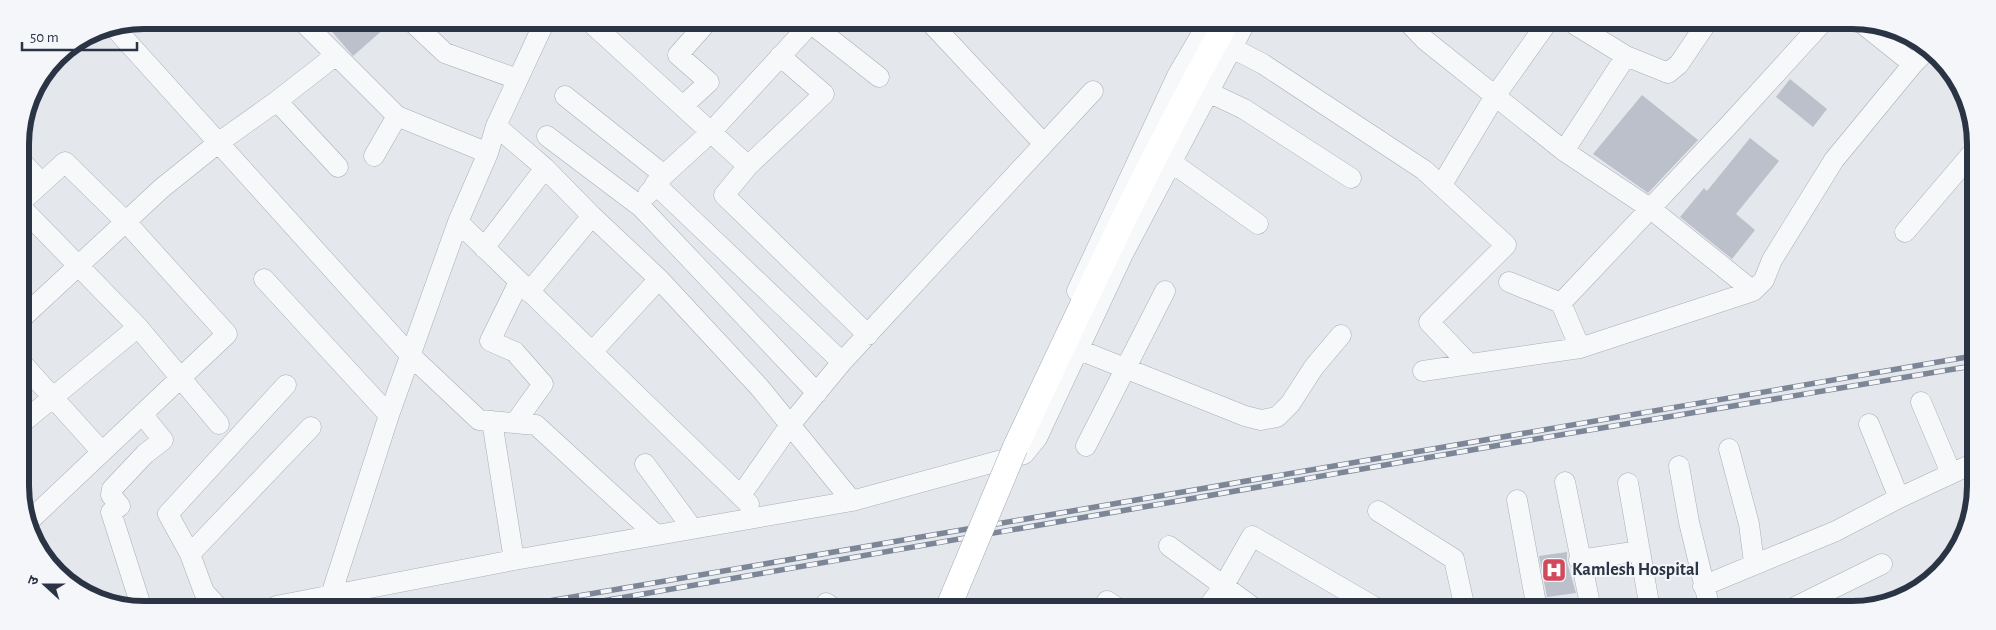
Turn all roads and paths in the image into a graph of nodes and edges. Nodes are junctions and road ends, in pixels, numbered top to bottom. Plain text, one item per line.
1 (310, 29) edge
2 (420, 29) edge
3 (541, 29) edge
4 (600, 29) edge
5 (701, 29) edge
6 (805, 29) edge
7 (820, 29) edge
8 (937, 29) edge
9 (1204, 29) edge
10 (1223, 29) edge
11 (1243, 29) edge
12 (1415, 29) edge
13 (1543, 29) edge
14 (1582, 29) edge
15 (1703, 29) edge
16 (1816, 29) edge
17 (118, 32) edge
18 (1877, 32) edge
19 (1232, 48) junction
20 (336, 55) junction
21 (780, 56) junction
22 (1626, 56) junction
23 (1920, 57) edge
24 (879, 77) dead end
25 (518, 79) junction
26 (1093, 91) dead end
27 (1208, 92) junction
28 (565, 96) dead end
29 (1495, 96) junction
30 (277, 101) junction
31 (684, 105) junction
32 (397, 116) junction
33 (496, 126) junction
34 (711, 132) junction
35 (547, 136) dead end
36 (218, 143) junction
37 (1044, 144) junction
38 (1564, 151) junction
39 (488, 153) junction
40 (374, 156) dead end
41 (1967, 159) edge
42 (1171, 162) junction
43 (748, 166) junction
44 (338, 167) dead end
45 (545, 168) junction
46 (29, 169) edge
47 (1351, 178) dead end
48 (659, 179) junction
49 (42, 183) junction
50 (1441, 186) junction
51 (29, 195) edge
52 (641, 207) junction
53 (1651, 209) junction
54 (29, 215) edge
55 (592, 216) junction
56 (126, 222) junction
57 (458, 222) junction
58 (1258, 224) dead end
59 (1905, 232) dead end
60 (484, 248) junction
61 (79, 267) junction
62 (264, 279) dead end
63 (659, 279) junction
64 (1509, 282) dead end
65 (524, 287) junction
66 (1165, 291) dead end
67 (1753, 291) junction
68 (1561, 303) junction
69 (29, 311) edge
70 (138, 327) junction
71 (868, 335) junction
72 (1341, 335) dead end
73 (1580, 348) junction
74 (1077, 349) junction
75 (592, 352) junction
76 (410, 355) junction
77 (842, 362) junction
78 (1469, 364) junction
79 (1124, 369) junction
80 (29, 370) edge
81 (1423, 371) dead end
82 (180, 378) junction
83 (286, 385) dead end
84 (817, 393) junction
85 (52, 398) junction
86 (1921, 402) dead end
87 (142, 414) junction
88 (389, 415) junction
89 (29, 417) edge
90 (492, 421) junction
91 (515, 423) junction
92 (219, 424) dead end
93 (1869, 424) dead end
94 (790, 425) junction
95 (311, 427) dead end
96 (1086, 446) dead end
97 (1729, 449) dead end
98 (102, 452) junction
99 (1011, 453) junction
100 (645, 464) dead end
101 (1679, 466) dead end
102 (1967, 466) edge
103 (1951, 473) junction
104 (1565, 482) dead end
105 (1628, 483) dead end
106 (740, 495) junction
107 (1899, 498) junction
108 (1517, 500) dead end
109 (852, 501) junction
110 (1378, 511) dead end
111 (763, 516) junction
112 (33, 517) edge
113 (692, 528) junction
114 (655, 534) junction
115 (1169, 546) dead end
116 (1640, 551) junction
117 (190, 554) junction
118 (514, 560) junction
119 (1579, 560) junction
120 (1754, 563) junction
121 (1882, 564) dead end
122 (1703, 586) junction
123 (1223, 588) junction
124 (331, 595) junction
125 (139, 601) edge
126 (212, 601) edge
127 (301, 601) edge
128 (951, 601) edge
129 (1213, 601) edge
130 (1243, 601) edge
131 (1364, 601) edge
132 (1463, 601) edge
133 (1535, 601) edge
134 (1589, 601) edge
135 (1649, 601) edge
136 (1708, 601) edge
137 (1807, 601) edge

1 - 20 street
2 - 25 street
3 - 25 street
4 - 31 street
5 - 31 street
6 - 21 street
7 - 24 street
8 - 37 street
9 - 99 street
10 - 99 main road
11 - 19 street
12 - 29 street
13 - 29 street
14 - 22 street
15 - 22 street
16 - 53 street
17 - 36 street
18 - 23 street
19 - 27 street
19 - 50 street
20 - 30 street
20 - 32 street
21 - 34 street
21 - 43 street
22 - 38 street
23 - 67 street
25 - 33 street
26 - 37 street
27 - 42 street
27 - 47 street
28 - 48 street
29 - 38 street
29 - 50 street
30 - 36 street
30 - 44 street
31 - 34 street
32 - 39 street
32 - 40 street
33 - 39 street
33 - 45 street
34 - 43 street
34 - 48 street
35 - 52 street
36 - 56 street
36 - 76 street
37 - 71 street
38 - 53 street
39 - 57 street
41 - 59 street
42 - 58 street
42 - 74 street
43 - 71 street
45 - 55 street
45 - 60 street
46 - 49 street
48 - 52 street
48 - 77 street
49 - 51 street
49 - 56 street
50 - 78 street
52 - 84 street
53 - 67 street
53 - 68 street
54 - 61 street
55 - 63 street
55 - 65 street
56 - 61 street
56 - 82 street
57 - 60 street
57 - 76 street
60 - 65 street
61 - 69 street
61 - 70 street
62 - 88 street
63 - 75 street
63 - 94 street
64 - 68 street
65 - 75 street
65 - 91 street
66 - 79 street
67 - 73 street
68 - 73 street
70 - 82 street
70 - 85 street
71 - 77 street
72 - 79 street
73 - 78 street
74 - 79 street
74 - 99 street
75 - 106 street
76 - 88 street
76 - 90 street
77 - 84 street
78 - 81 street
79 - 96 street
80 - 85 street
82 - 87 street
82 - 92 street
83 - 117 street
84 - 94 street
85 - 89 street
85 - 98 street
86 - 103 street
87 - 98 street
87 - 125 street
88 - 124 street
90 - 91 street
90 - 118 street
91 - 114 street
93 - 107 street
94 - 106 street
94 - 109 street
95 - 117 street
97 - 120 street
98 - 112 street
99 - 109 street
99 - 128 main road, bridge
100 - 113 street
101 - 122 street
102 - 103 street
103 - 107 street
104 - 119 street
105 - 116 street
106 - 111 street
107 - 120 street
108 - 133 street
109 - 111 street
110 - 132 street
111 - 113 street
113 - 114 street
114 - 118 street
115 - 123 street
116 - 119 street
116 - 135 street
117 - 126 street
118 - 124 street
119 - 134 street
120 - 122 street
121 - 137 street
122 - 136 street
123 - 129 street
123 - 130 street
123 - 131 street
124 - 127 street

